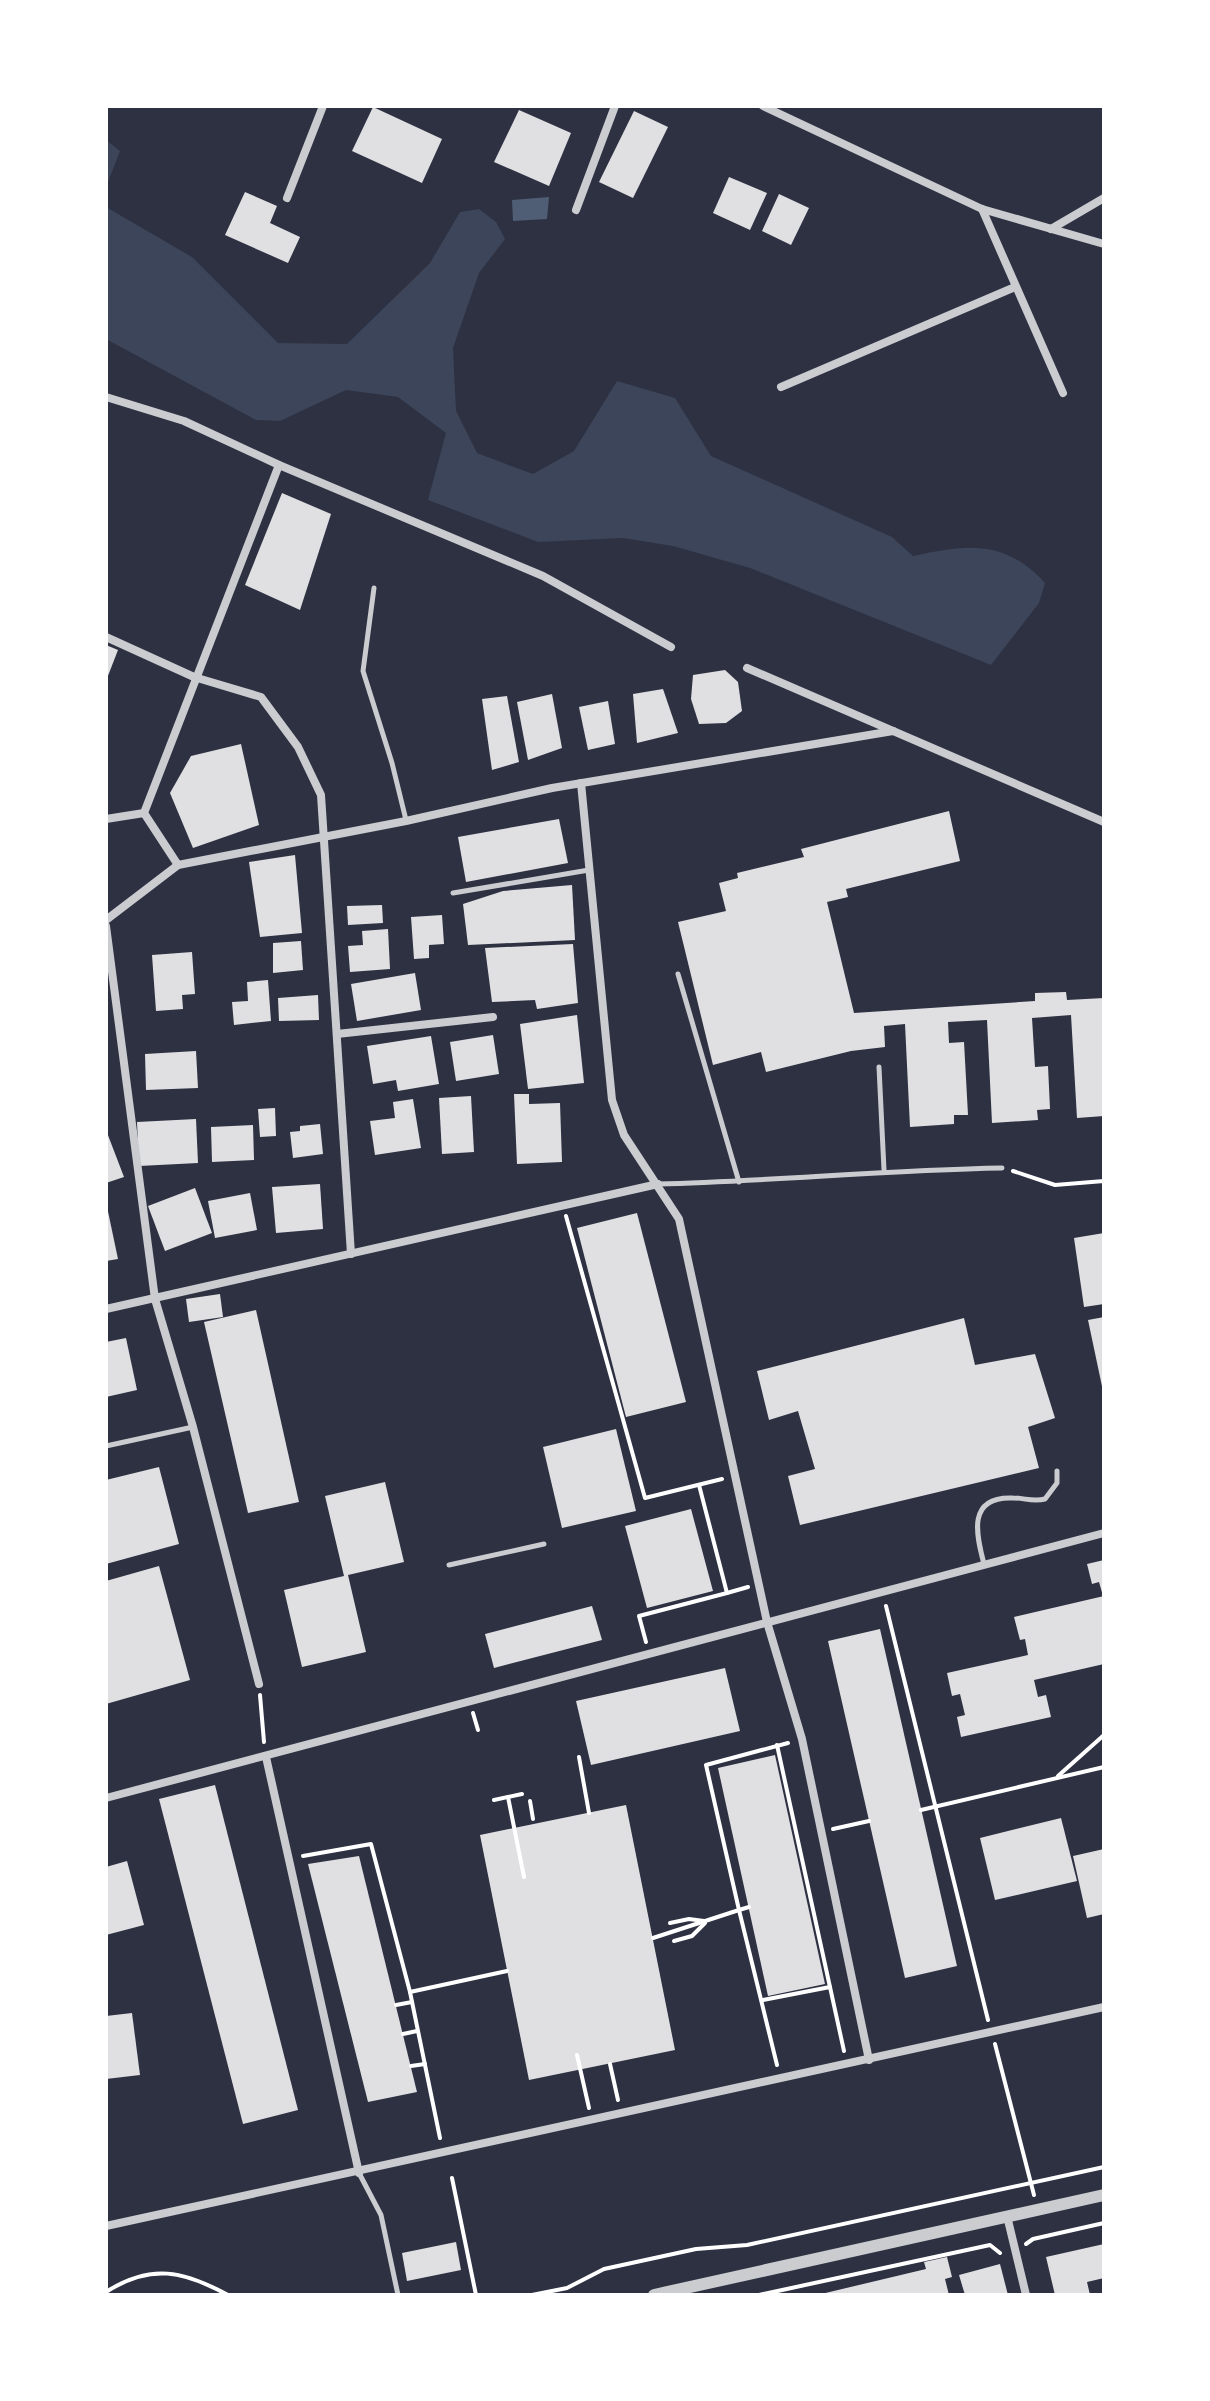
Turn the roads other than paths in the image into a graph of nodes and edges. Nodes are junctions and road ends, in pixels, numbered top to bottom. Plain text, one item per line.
1 (323, 106) edge
2 (615, 106) edge
3 (763, 106) edge
4 (287, 198) dead end
5 (1104, 198) edge
6 (982, 209) junction
7 (576, 210) dead end
8 (1051, 229) junction
9 (1104, 244) edge
10 (1015, 287) junction
11 (781, 387) dead end
12 (1063, 393) dead end
13 (106, 397) edge
14 (279, 465) junction
15 (374, 588) dead end
16 (106, 637) edge
17 (671, 647) dead end
18 (747, 668) dead end
19 (194, 677) junction
20 (893, 731) junction
21 (581, 783) junction
22 (144, 813) junction
23 (106, 819) edge
24 (406, 821) junction
25 (1104, 822) edge
26 (323, 836) junction
27 (178, 865) junction
28 (590, 870) junction
29 (453, 893) dead end
30 (106, 920) edge
31 (106, 926) edge
32 (678, 974) dead end
33 (493, 1017) dead end
34 (337, 1034) junction
35 (879, 1067) dead end
36 (1002, 1168) road end
37 (884, 1170) junction
38 (739, 1182) junction
39 (658, 1184) junction
40 (351, 1254) junction
41 (155, 1299) junction
42 (106, 1309) edge
43 (193, 1427) junction
44 (106, 1446) edge
45 (1057, 1471) dead end
46 (1104, 1533) edge
47 (544, 1544) dead end
48 (984, 1564) junction
49 (449, 1565) dead end
50 (767, 1622) junction
51 (259, 1684) road end
52 (266, 1757) junction
53 (106, 1798) edge
54 (1104, 2007) edge
55 (869, 2060) junction
56 (359, 2173) junction
57 (1104, 2195) edge
58 (1007, 2216) junction
59 (106, 2226) edge
60 (398, 2295) edge
61 (654, 2295) edge
62 (1026, 2295) edge

1 - 4 street
2 - 7 street
3 - 6 street
5 - 8 street
6 - 8 street
6 - 10 street
8 - 9 street
10 - 11 street
10 - 12 street
13 - 14 street
14 - 17 street
14 - 19 street
15 - 24 lane
16 - 19 street
18 - 20 street
19 - 22 street
19 - 26 street
20 - 21 street
20 - 25 street
21 - 24 street
21 - 28 street
22 - 23 street
22 - 27 street
24 - 26 street
26 - 27 street
26 - 34 street
27 - 30 street
28 - 29 lane
28 - 39 street
31 - 41 street
32 - 38 lane
33 - 34 street
34 - 40 street
35 - 37 lane
36 - 37 lane
37 - 38 lane
38 - 39 lane
39 - 40 street
39 - 50 street
40 - 41 street
41 - 42 street
41 - 43 street
43 - 44 lane
43 - 51 street
45 - 48 lane
46 - 48 street
47 - 49 lane
48 - 50 street
50 - 52 street
50 - 55 street
52 - 53 street
52 - 56 street
54 - 55 street
55 - 56 street
56 - 59 street
56 - 60 lane
57 - 58 street
58 - 61 street
58 - 62 street

